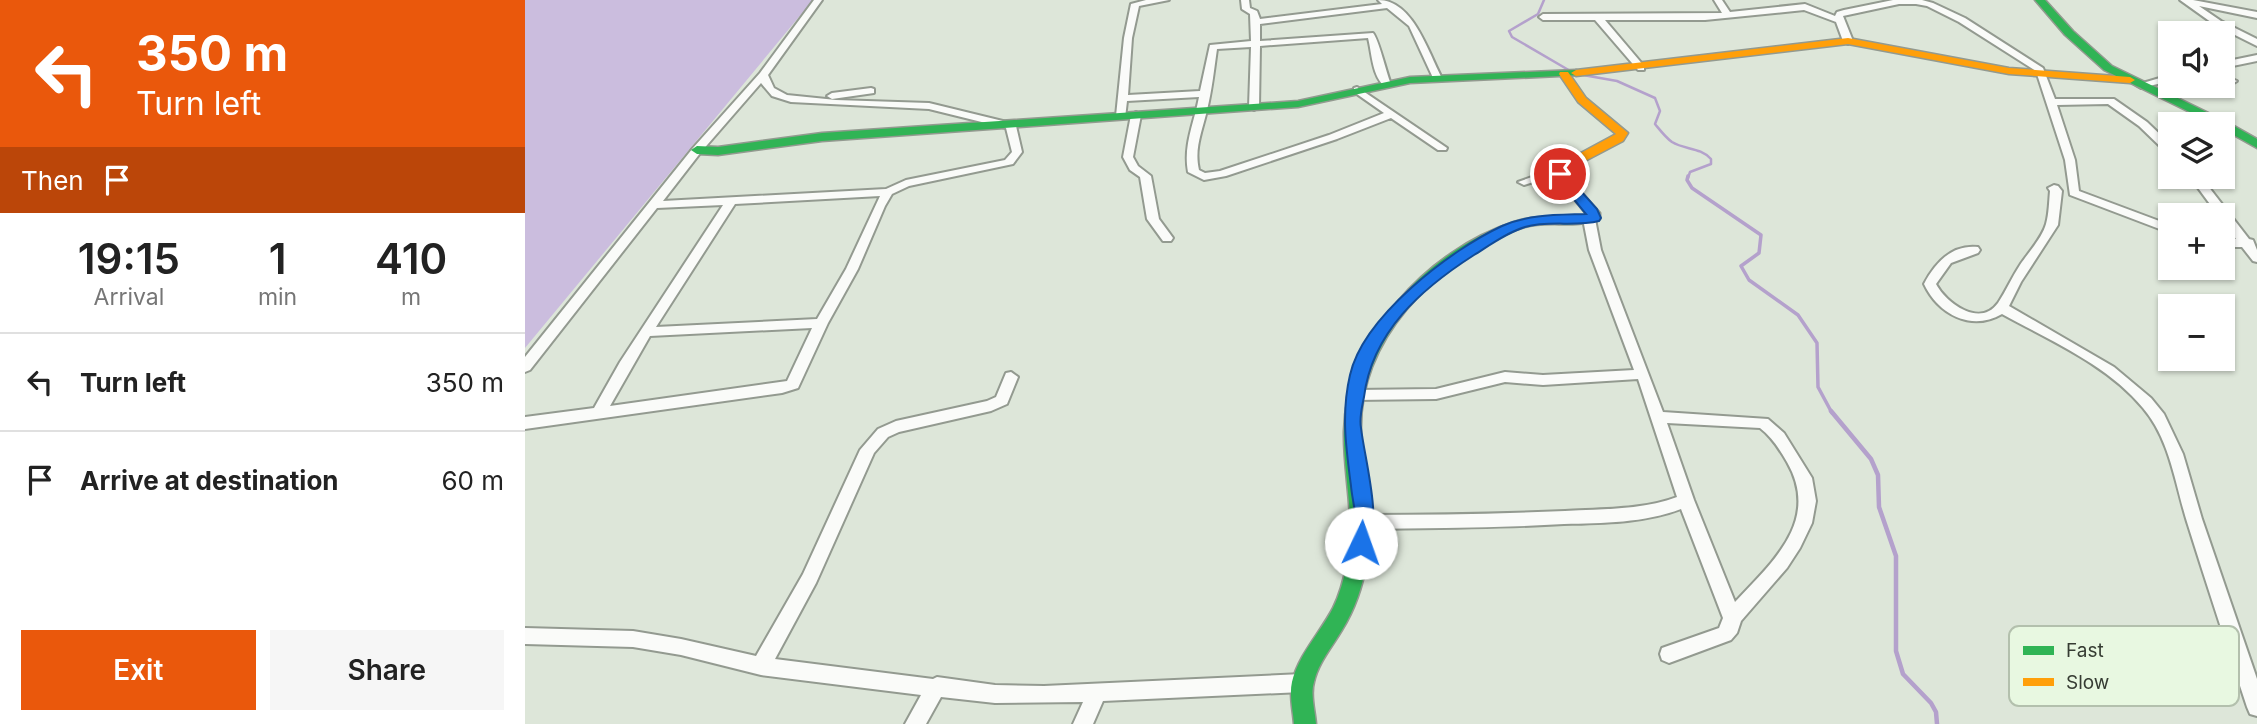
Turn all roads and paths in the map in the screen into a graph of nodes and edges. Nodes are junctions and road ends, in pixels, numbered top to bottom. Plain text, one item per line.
1 (818, 0) edge
2 (1165, 0) edge
3 (1245, 0) edge
4 (1718, 0) edge
5 (2040, 0) edge
6 (1137, 1) edge
7 (2185, 1) edge
8 (1385, 3) edge
9 (1728, 15) junction
10 (2257, 15) edge
11 (1597, 16) junction
12 (1543, 17) dead end
13 (1840, 21) junction
14 (1256, 22) junction
15 (1848, 41) junction
16 (1257, 43) junction
17 (2257, 43) edge
18 (2257, 58) edge
19 (2235, 63) edge
20 (1641, 68) junction
21 (1566, 74) junction
22 (763, 75) junction
23 (2040, 75) junction
24 (1437, 78) junction
25 (2158, 83) edge
26 (1386, 84) junction
27 (2140, 85) junction
28 (1357, 90) junction
29 (871, 91) dead end
30 (1123, 98) junction
31 (791, 99) junction
32 (1203, 102) junction
33 (2052, 102) junction
34 (1254, 107) junction
35 (1391, 114) junction
36 (1128, 115) junction
37 (1011, 126) junction
38 (2158, 138) edge
39 (2257, 144) edge
40 (1443, 148) dead end
41 (697, 150) junction
42 (1557, 171) junction
43 (1524, 182) dead end
44 (2054, 188) dead end
45 (2205, 189) edge
46 (888, 192) junction
47 (731, 201) junction
48 (654, 205) junction
49 (1589, 219) junction
50 (2158, 224) edge
51 (1167, 238) dead end
52 (2251, 243) edge
53 (1973, 250) dead end
54 (2257, 258) edge
55 (2002, 308) junction
56 (821, 323) junction
57 (647, 332) junction
58 (525, 367) edge
59 (1643, 374) junction
60 (1011, 377) dead end
61 (1355, 395) junction
62 (599, 412) junction
63 (1656, 417) junction
64 (525, 423) edge
65 (1686, 500) junction
66 (1365, 522) junction
67 (1732, 618) junction
68 (2230, 626) edge
69 (525, 636) edge
70 (2239, 653) edge
71 (1669, 654) dead end
72 (761, 666) junction
73 (1302, 683) junction
74 (937, 686) junction
75 (1097, 692) junction
76 (2257, 707) edge
77 (915, 724) edge
78 (1083, 724) edge
79 (1305, 724) edge

1 - 22 street
2 - 6 street
3 - 14 street
4 - 9 street
5 - 27 street
6 - 30 street
7 - 10 street
7 - 17 street
8 - 14 street
8 - 24 street
9 - 11 street
9 - 13 street
11 - 12 street
11 - 20 street
13 - 15 street
13 - 23 street
14 - 16 street
15 - 20 street
15 - 23 street
16 - 26 street
16 - 32 street
16 - 34 street
18 - 19 street
20 - 21 street
21 - 24 street
21 - 42 street
22 - 31 street
22 - 41 street
23 - 27 street
23 - 33 street
24 - 26 street
25 - 27 street
26 - 28 street
27 - 39 street
28 - 34 street
28 - 35 street
29 - 31 street
30 - 32 street
30 - 36 street
31 - 37 street
32 - 34 street
32 - 35 street
32 - 36 street
33 - 38 street
33 - 50 street
35 - 40 street
36 - 37 street
36 - 51 street
37 - 41 street
37 - 46 street
41 - 48 street
42 - 43 street
42 - 49 street
44 - 55 street
45 - 52 street
46 - 47 street
46 - 56 street
47 - 48 street
47 - 57 street
48 - 58 street
49 - 59 street
49 - 61 street
52 - 54 street
53 - 55 street
55 - 68 street
56 - 57 street
56 - 62 street
57 - 62 street
59 - 61 street
59 - 63 street
60 - 72 street
61 - 66 street
62 - 64 street
63 - 65 street
63 - 67 street
65 - 66 street
65 - 67 street
66 - 73 street
67 - 71 street
69 - 72 street
70 - 76 street
72 - 74 street
73 - 75 street
73 - 79 street
74 - 75 street
74 - 77 street
75 - 78 street

